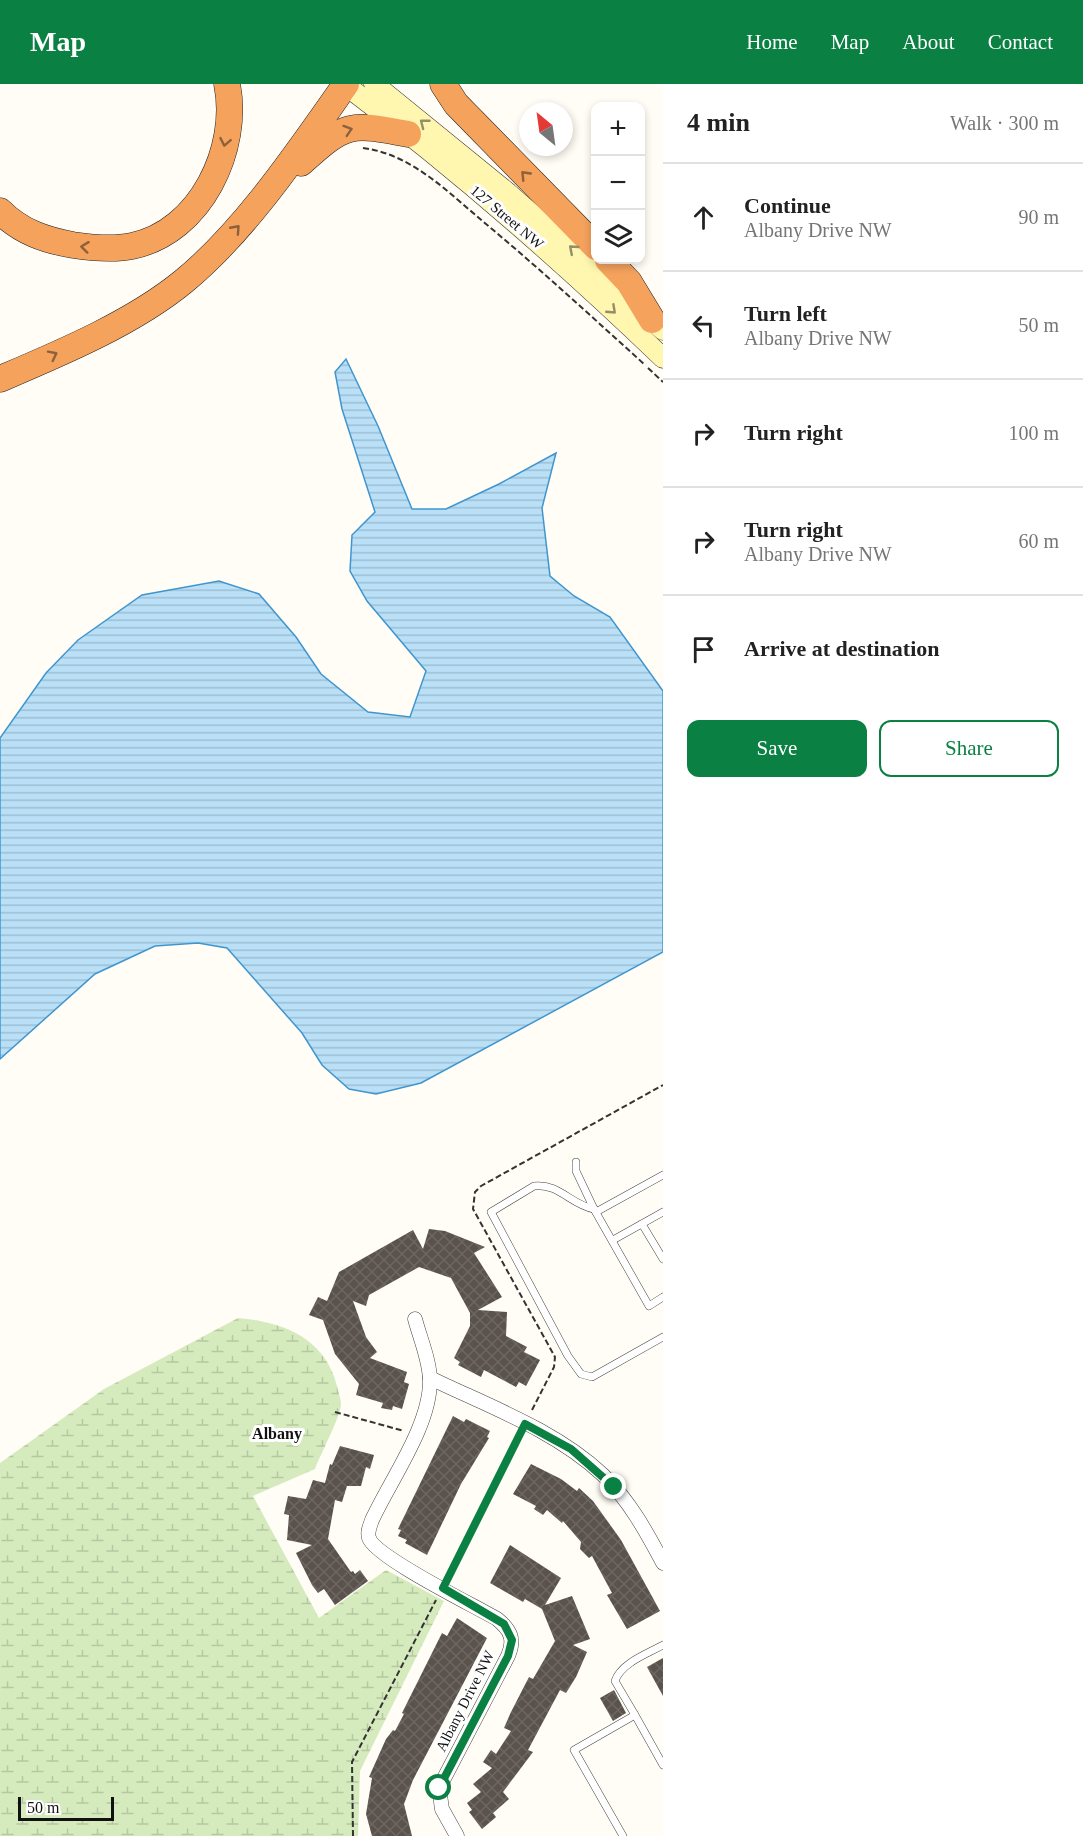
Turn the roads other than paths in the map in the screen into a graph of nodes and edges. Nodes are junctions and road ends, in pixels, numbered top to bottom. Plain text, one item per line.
1 (227, 84) edge
2 (345, 84) edge
3 (374, 84) edge
4 (443, 84) edge
5 (408, 134) junction
6 (255, 206) junction
7 (0, 211) edge
8 (591, 242) edge
9 (612, 264) edge
10 (657, 325) edge
11 (663, 358) edge
12 (0, 379) edge
13 (576, 1162) dead end
14 (663, 1175) edge
15 (595, 1210) junction
16 (663, 1212) edge
17 (642, 1224) junction
18 (613, 1240) junction
19 (663, 1259) edge
20 (663, 1297) edge
21 (415, 1319) dead end
22 (663, 1337) edge
23 (430, 1378) junction
24 (662, 1557) edge
25 (663, 1645) edge
26 (635, 1715) junction
27 (663, 1765) edge
28 (457, 1836) edge
29 (623, 1836) edge

1 -> 7 highway
2 - 5 main road, 127 Street NW
2 - 6 highway
10 -> 3 main road, 127 Street NW
8 -> 4 highway
6 -> 5 highway
5 -> 11 main road, 127 Street NW
12 -> 6 highway
9 - 10 highway
13 - 15 lane
14 - 15 lane
15 - 18 lane
15 - 22 lane
16 - 17 lane
17 - 18 lane
17 - 19 lane
18 - 20 lane
21 - 23 street, Albany Drive NW
23 - 24 street
23 - 28 street, Albany Drive NW
25 - 26 lane
26 - 27 lane
26 - 29 lane

